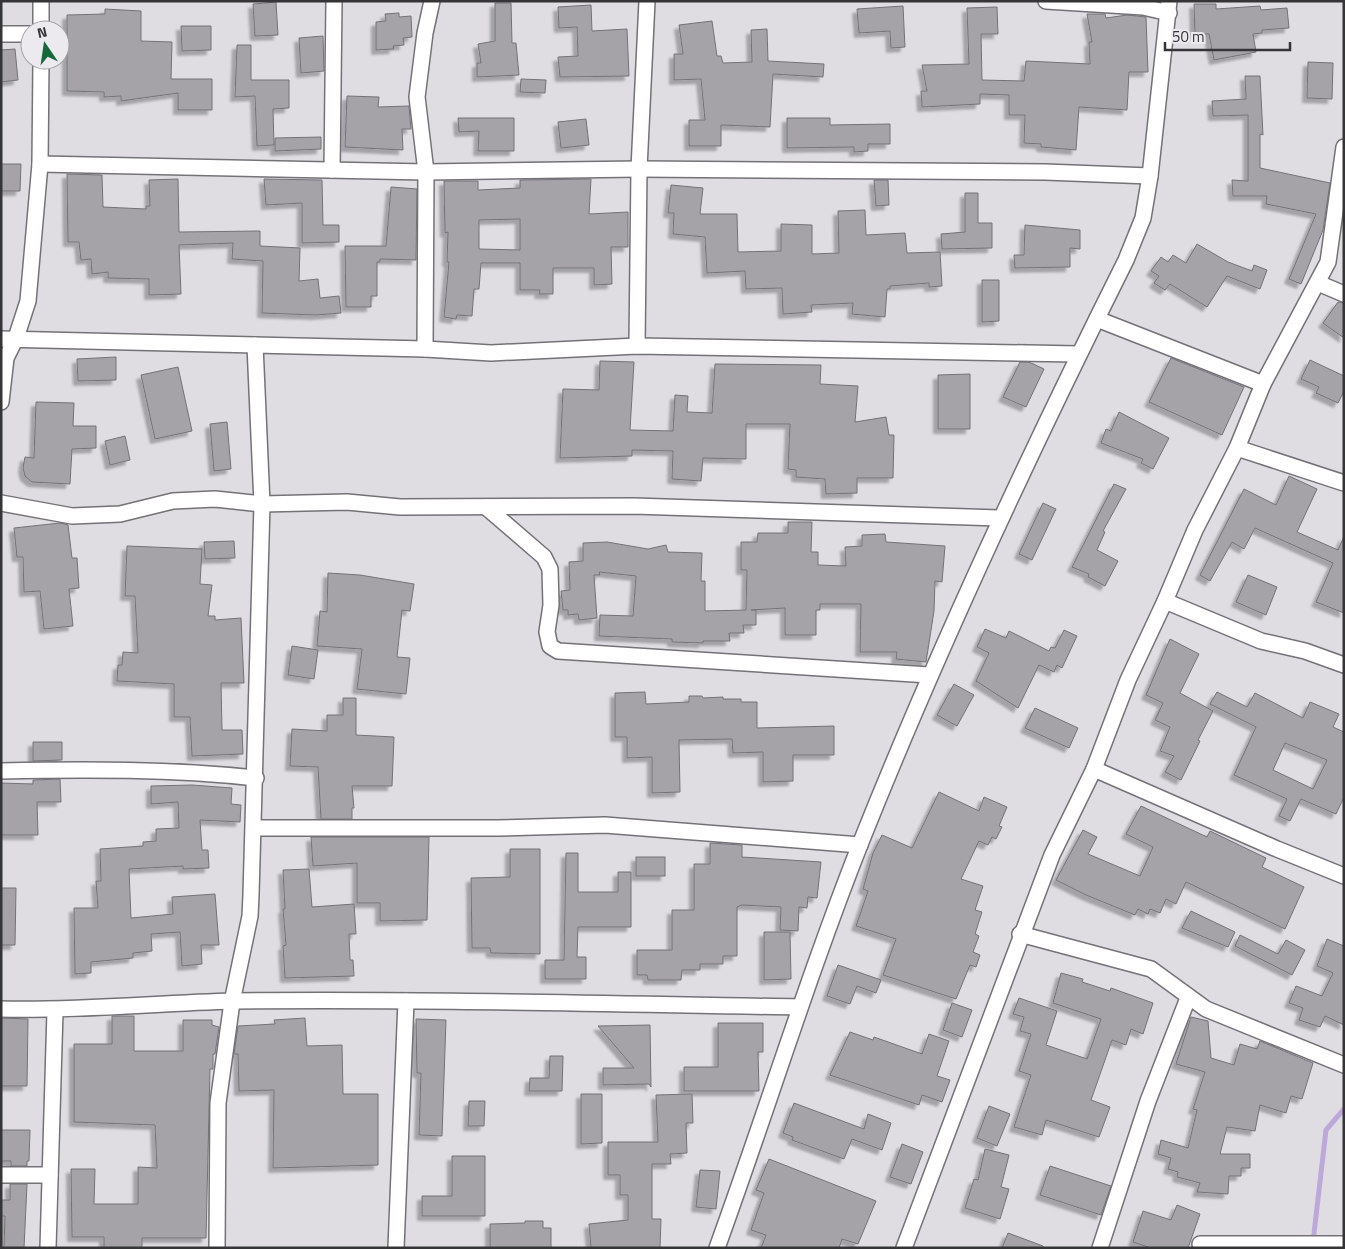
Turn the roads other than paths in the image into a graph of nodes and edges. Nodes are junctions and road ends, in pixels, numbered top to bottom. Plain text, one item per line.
1 (41, 1) edge
2 (334, 1) edge
3 (432, 1) edge
4 (647, 1) edge
5 (1046, 1) edge
6 (1169, 7) edge
7 (41, 20) edge
8 (1, 34) edge
9 (20, 34) edge
10 (41, 70) edge
11 (1344, 147) edge
12 (40, 164) junction
13 (639, 169) junction
14 (332, 170) junction
15 (426, 172) junction
16 (1150, 176) junction
17 (1318, 283) junction
18 (1344, 294) edge
19 (1096, 319) junction
20 (9, 338) edge
21 (255, 345) junction
22 (637, 346) junction
23 (426, 349) junction
24 (1078, 354) junction
25 (1263, 384) junction
26 (1, 402) edge
27 (1237, 448) junction
28 (1344, 482) edge
29 (1, 503) edge
30 (262, 504) junction
31 (486, 507) junction
32 (1000, 518) junction
33 (1165, 601) junction
34 (1344, 665) edge
35 (929, 674) junction
36 (1094, 769) junction
37 (1, 771) edge
38 (256, 778) junction
39 (254, 828) junction
40 (860, 845) junction
41 (1344, 876) edge
42 (1020, 934) junction
43 (1188, 998) junction
44 (406, 1001) junction
45 (232, 1002) junction
46 (800, 1007) junction
47 (1, 1009) edge
48 (55, 1011) junction
49 (1344, 1065) edge
50 (1, 1175) edge
51 (50, 1175) junction
52 (1200, 1244) dead end
53 (1344, 1244) edge
54 (48, 1248) edge
55 (217, 1248) edge
56 (396, 1248) edge
57 (717, 1248) edge
58 (904, 1248) edge
59 (1100, 1248) edge

1 - 7 street
2 - 14 street
3 - 15 street
4 - 13 street
5 - 6 street
6 - 16 street
8 - 9 street
10 - 12 street
11 - 17 street
12 - 14 street
12 - 20 street
13 - 15 street
13 - 16 street
13 - 22 street
14 - 15 street
15 - 23 street
16 - 19 street
17 - 18 street
17 - 25 street
19 - 24 street
19 - 25 street
20 - 21 street
20 - 26 street
21 - 23 street
21 - 30 street
22 - 23 street
22 - 24 street
24 - 32 street
25 - 27 street
27 - 28 street
27 - 33 street
29 - 30 street
30 - 31 street
30 - 38 street
31 - 32 street
31 - 35 street
32 - 35 street
33 - 34 street
33 - 36 street
35 - 40 street
36 - 41 street
36 - 42 street
37 - 38 street
38 - 39 street
39 - 40 street
39 - 45 street
40 - 46 street
42 - 43 street
42 - 58 street
43 - 49 street
43 - 59 street
44 - 45 street
44 - 46 street
44 - 56 street
45 - 48 street
45 - 55 street
46 - 57 street
47 - 48 street
48 - 51 street
50 - 51 street
51 - 54 street
52 - 53 street

